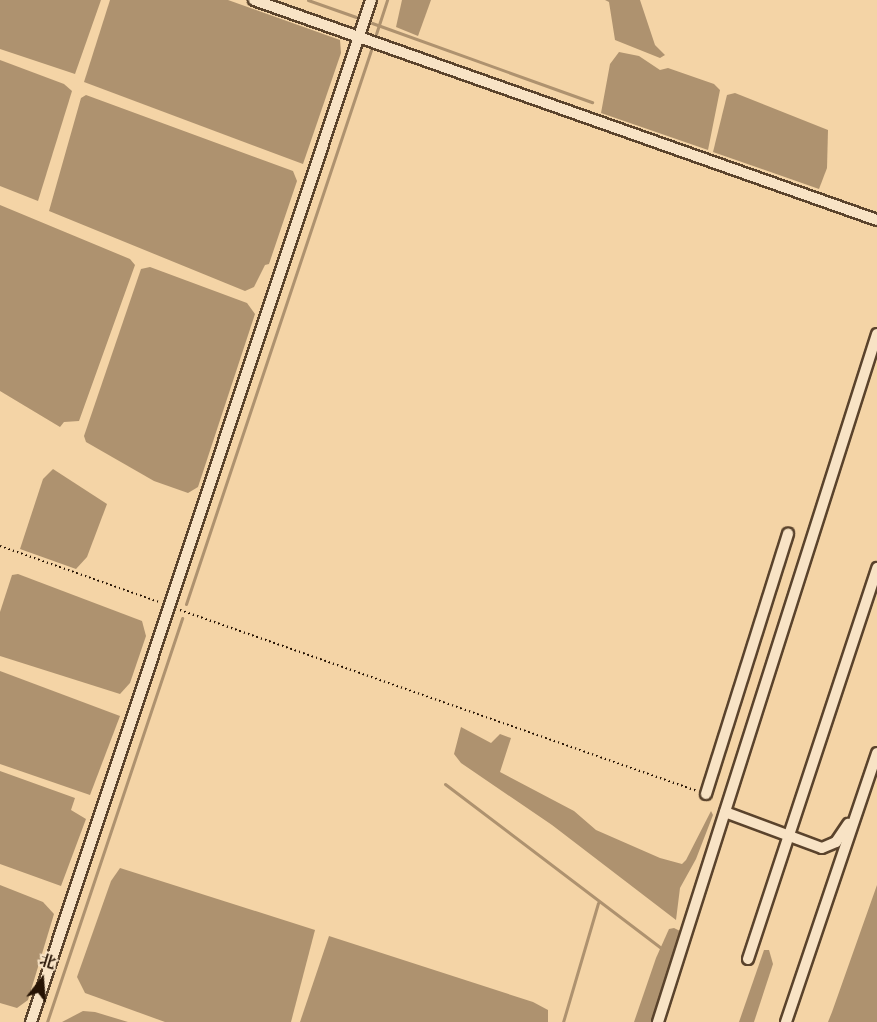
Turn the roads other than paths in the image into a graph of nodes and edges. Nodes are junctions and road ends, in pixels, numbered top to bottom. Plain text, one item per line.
1 (254, 0) edge
2 (371, 0) edge
3 (358, 37) junction
4 (877, 220) edge
5 (877, 334) edge
6 (788, 534) dead end
7 (877, 568) edge
8 (877, 753) edge
9 (706, 794) road end
10 (725, 812) junction
11 (857, 812) junction
12 (788, 836) junction
13 (830, 846) junction
14 (838, 867) junction
15 (748, 959) dead end
16 (31, 1022) edge
17 (658, 1022) edge
18 (786, 1022) edge

1 - 3 street
2 - 3 street
3 - 4 street
3 - 16 street
5 - 10 street
6 - 9 street
7 - 12 street
8 - 11 street
10 - 12 street
10 - 17 street
11 - 13 street
11 - 14 street
12 - 13 street
12 - 15 street
13 - 14 street
14 - 18 street

